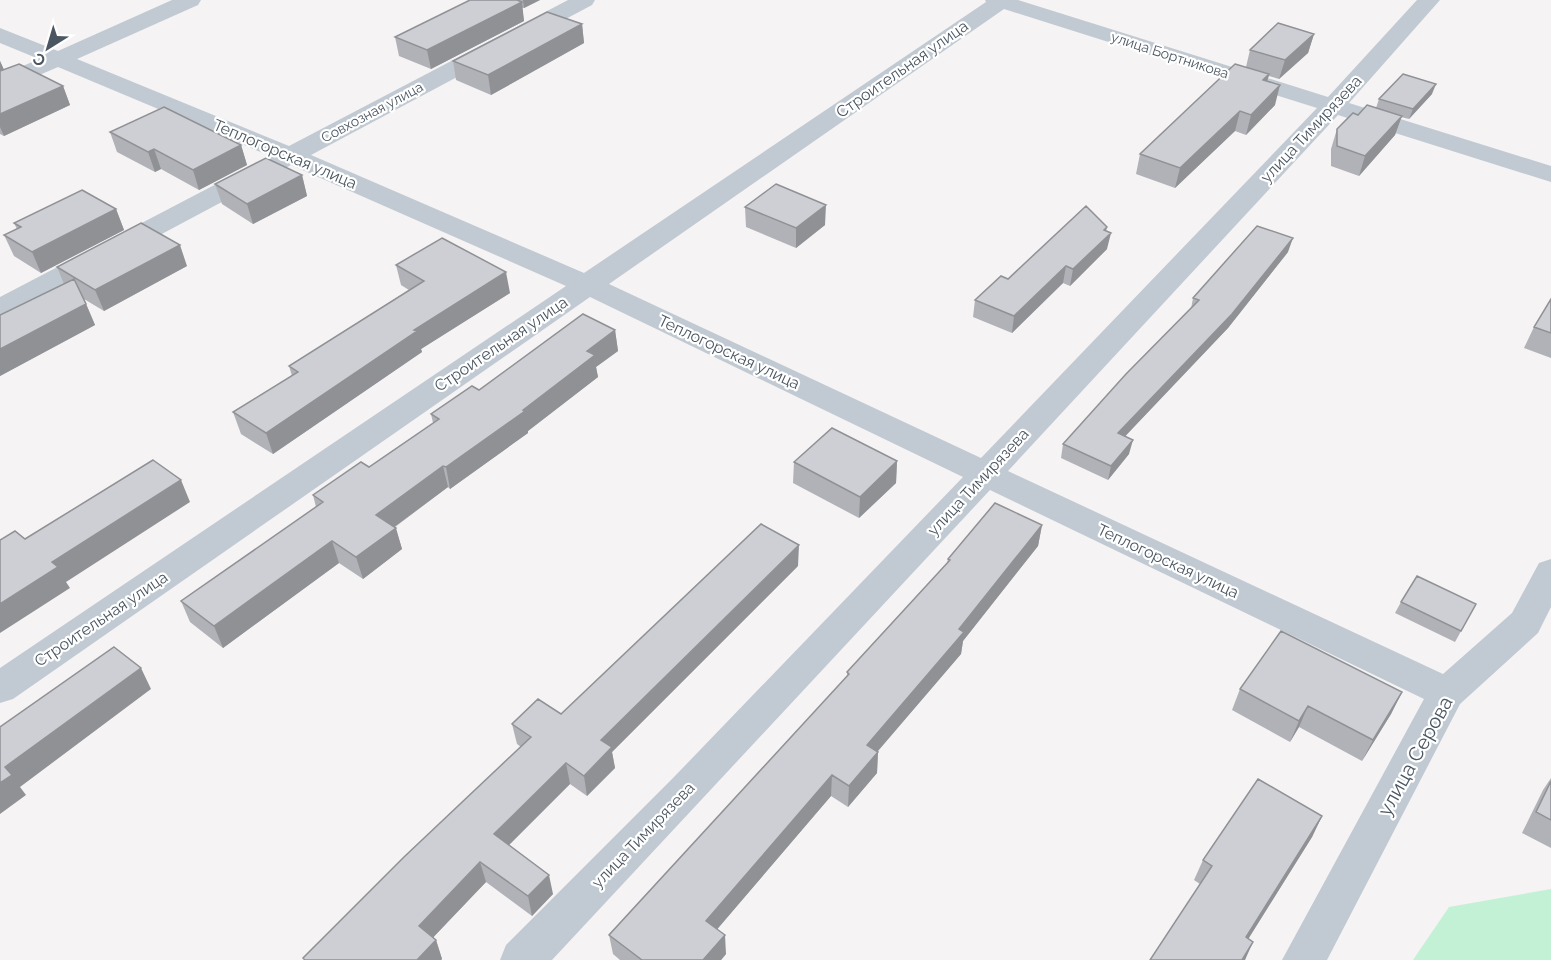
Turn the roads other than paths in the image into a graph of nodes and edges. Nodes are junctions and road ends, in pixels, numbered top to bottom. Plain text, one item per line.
1 (190, 0) edge
2 (584, 0) edge
3 (1000, 0) edge
4 (1429, 0) edge
5 (0, 34) edge
6 (60, 59) junction
7 (0, 85) edge
8 (1332, 107) junction
9 (290, 155) junction
10 (1551, 174) edge
11 (588, 285) junction
12 (0, 309) edge
13 (986, 474) junction
14 (1551, 572) edge
15 (0, 688) edge
16 (1447, 693) junction
17 (522, 960) edge
18 (1304, 960) edge

1 - 6 street
2 - 9 street, Совхозная улица
3 - 8 street, улица Бортникова
3 - 11 street, Строительная улица
4 - 8 street, улица Тимирязева
5 - 6 street, Теплогорская улица
6 - 7 street
6 - 9 street, Теплогорская улица
8 - 10 street, улица Бортникова
8 - 13 street, улица Тимирязева
9 - 11 street, Теплогорская улица
9 - 12 street, Совхозная улица
11 - 13 street, Теплогорская улица
11 - 15 street, Строительная улица
13 - 16 street, Теплогорская улица
13 - 17 street, улица Тимирязева
14 - 16 street, улица Серова
16 - 18 street, улица Серова

